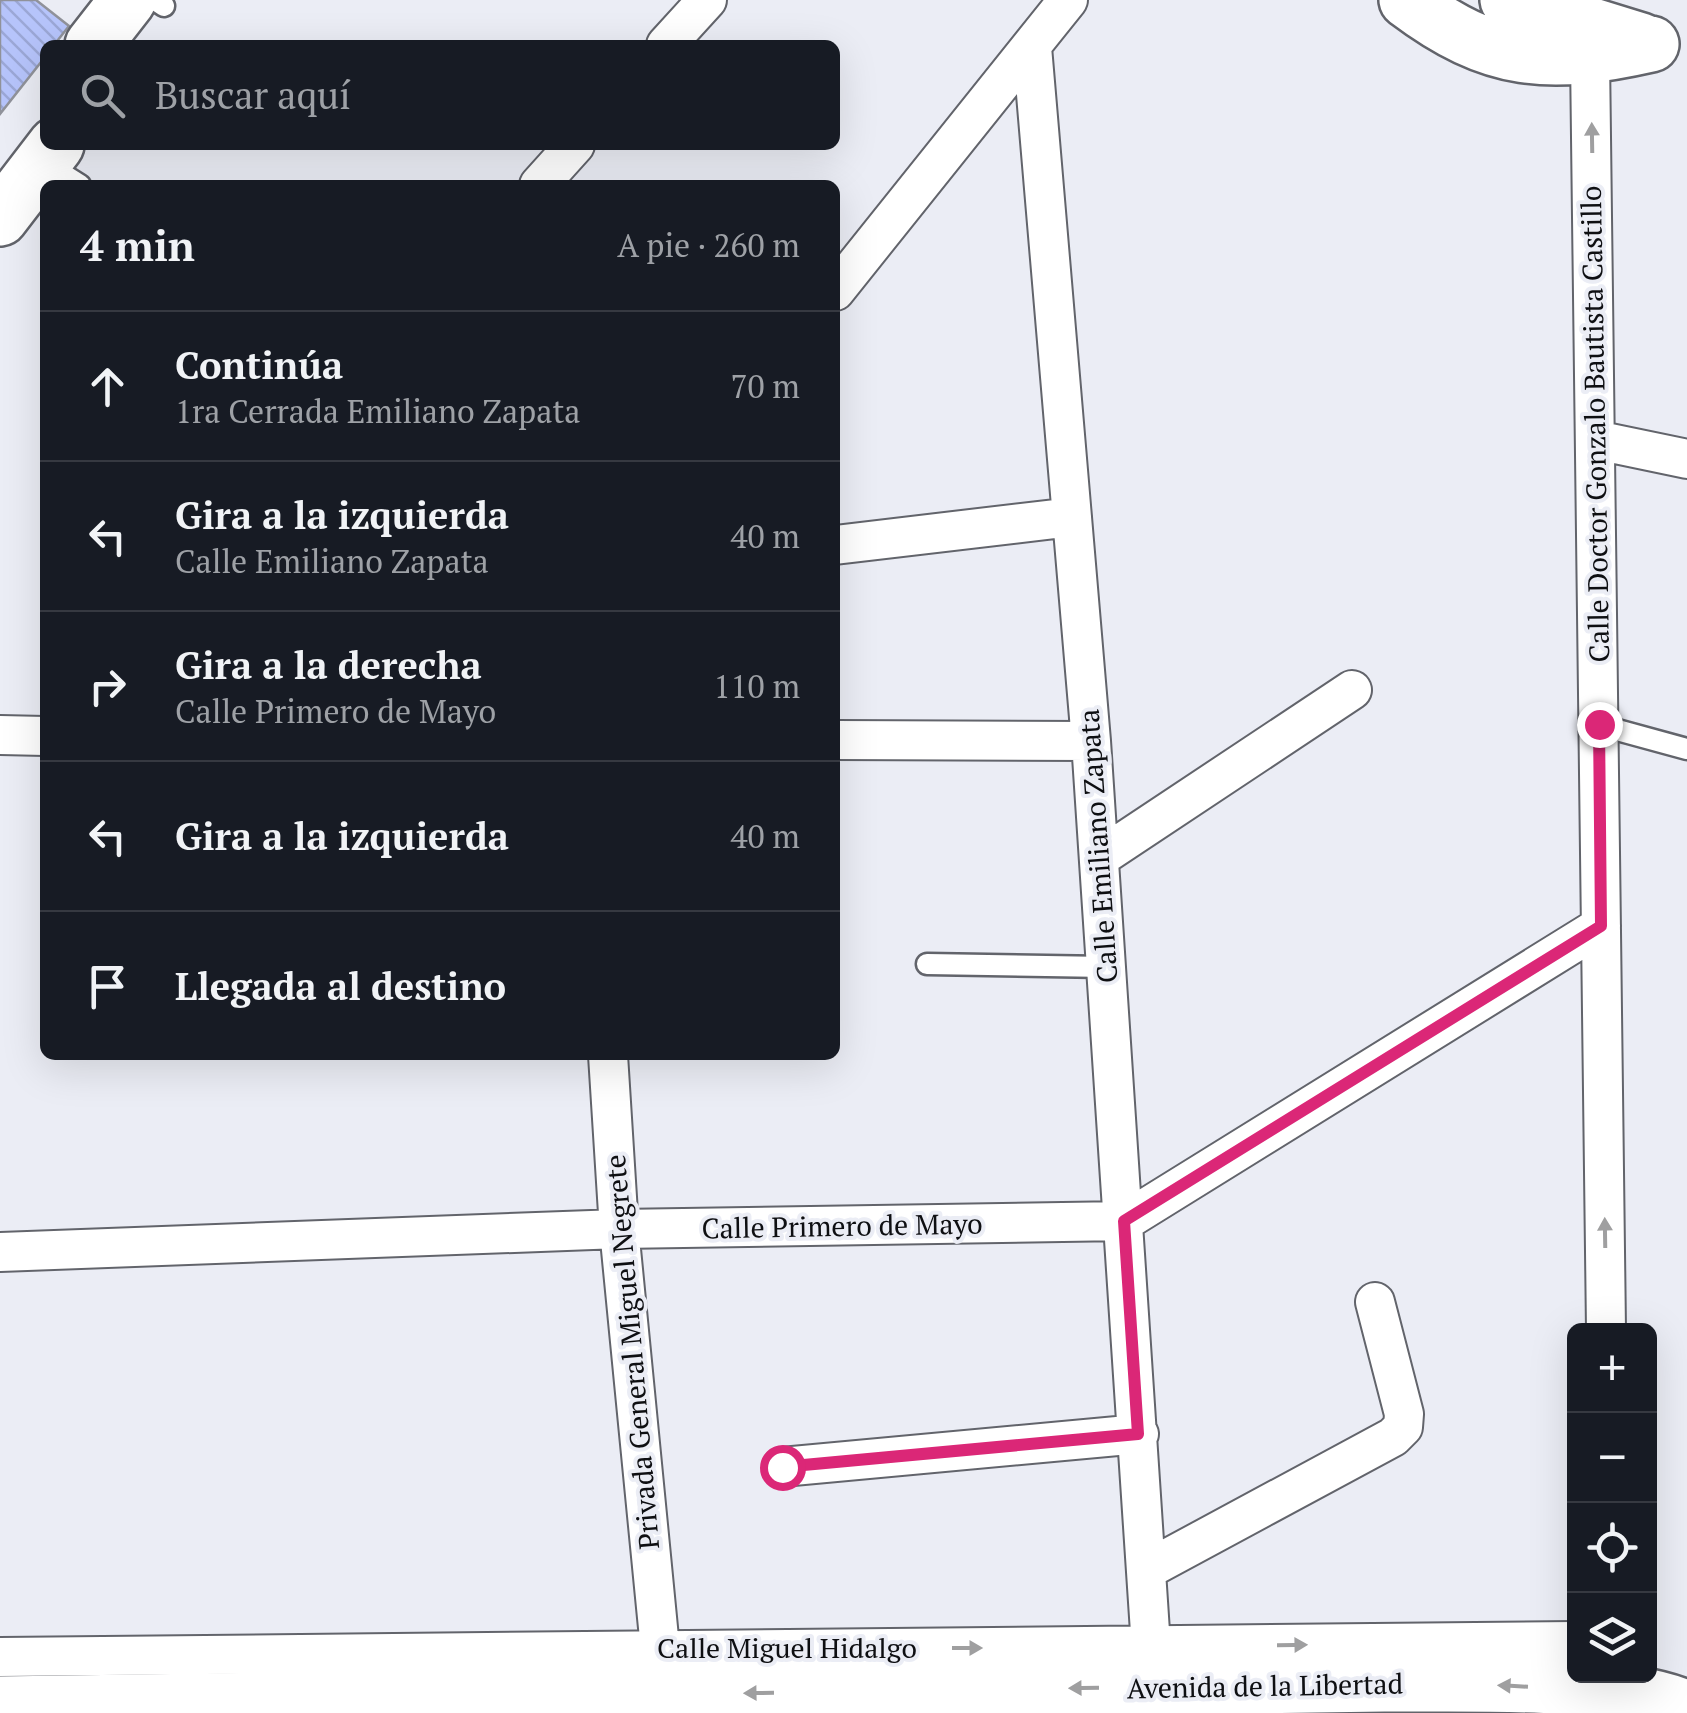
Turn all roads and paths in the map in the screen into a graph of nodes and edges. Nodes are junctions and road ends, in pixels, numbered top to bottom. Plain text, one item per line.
1 (707, 0) edge
2 (1068, 0) edge
3 (1407, 0) edge
4 (1508, 0) edge
5 (150, 10) edge
6 (1595, 27) edge
7 (101, 40) edge
8 (671, 40) edge
9 (1032, 46) junction
10 (1669, 49) edge
11 (570, 150) edge
12 (45, 164) edge
13 (544, 180) edge
14 (0, 218) edge
15 (840, 285) edge
16 (1596, 440) junction
17 (1687, 459) edge
18 (1072, 516) junction
19 (840, 543) edge
20 (1352, 690) dead end
21 (1599, 724) junction
22 (0, 735) edge
23 (40, 736) edge
24 (840, 740) edge
25 (1091, 741) junction
26 (1687, 749) edge
27 (1099, 858) junction
28 (1601, 926) junction
29 (927, 964) dead end
30 (1107, 966) junction
31 (608, 1060) edge
32 (1124, 1221) junction
33 (619, 1229) junction
34 (0, 1252) edge
35 (1375, 1302) dead end
36 (1606, 1323) edge
37 (1138, 1434) junction
38 (782, 1467) dead end
39 (1148, 1570) junction
40 (1567, 1640) edge
41 (1151, 1647) junction
42 (660, 1648) junction
43 (0, 1657) edge
44 (1611, 1694) edge
45 (1385, 1699) edge
46 (0, 1704) edge
47 (1687, 1709) edge

1 - 8 street
2 - 9 street
3 - 6 street
4 - 6 street
5 - 7 street
6 - 10 street
16 -> 6 street, Calle Doctor Gonzalo Bautista Castillo
9 - 15 street
9 - 18 street, Calle Emiliano Zapata
11 - 13 street
12 - 14 street
16 - 17 street
16 - 21 street, Calle Doctor Gonzalo Bautista Castillo
18 - 19 street
18 - 25 street, Calle Emiliano Zapata
20 - 27 street
21 - 26 lane
21 - 28 street, Calle Doctor Gonzalo Bautista Castillo
22 - 23 street
24 - 25 street
25 - 27 street, Calle Emiliano Zapata
27 - 30 street, Calle Emiliano Zapata
28 - 32 street
36 -> 28 street, Calle Doctor Gonzalo Bautista Castillo
29 - 30 lane
30 - 32 street, Calle Emiliano Zapata
31 - 33 street, Privada General Miguel Negrete
32 - 33 street, Calle Primero de Mayo
32 - 37 street, Calle Emiliano Zapata
33 - 34 street, Calle Primero de Mayo
33 - 42 street, Privada General Miguel Negrete
35 - 39 street
37 - 38 street
37 - 39 street, Calle Emiliano Zapata
39 - 41 street, Calle Emiliano Zapata
41 -> 40 street, Calle Miguel Hidalgo
42 -> 41 street, Calle Miguel Hidalgo
42 - 43 street, Calle Miguel Hidalgo
44 -> 45 street, Avenida de la Libertad
44 - 47 street, Avenida de la Libertad
45 -> 46 street, Avenida de la Libertad

